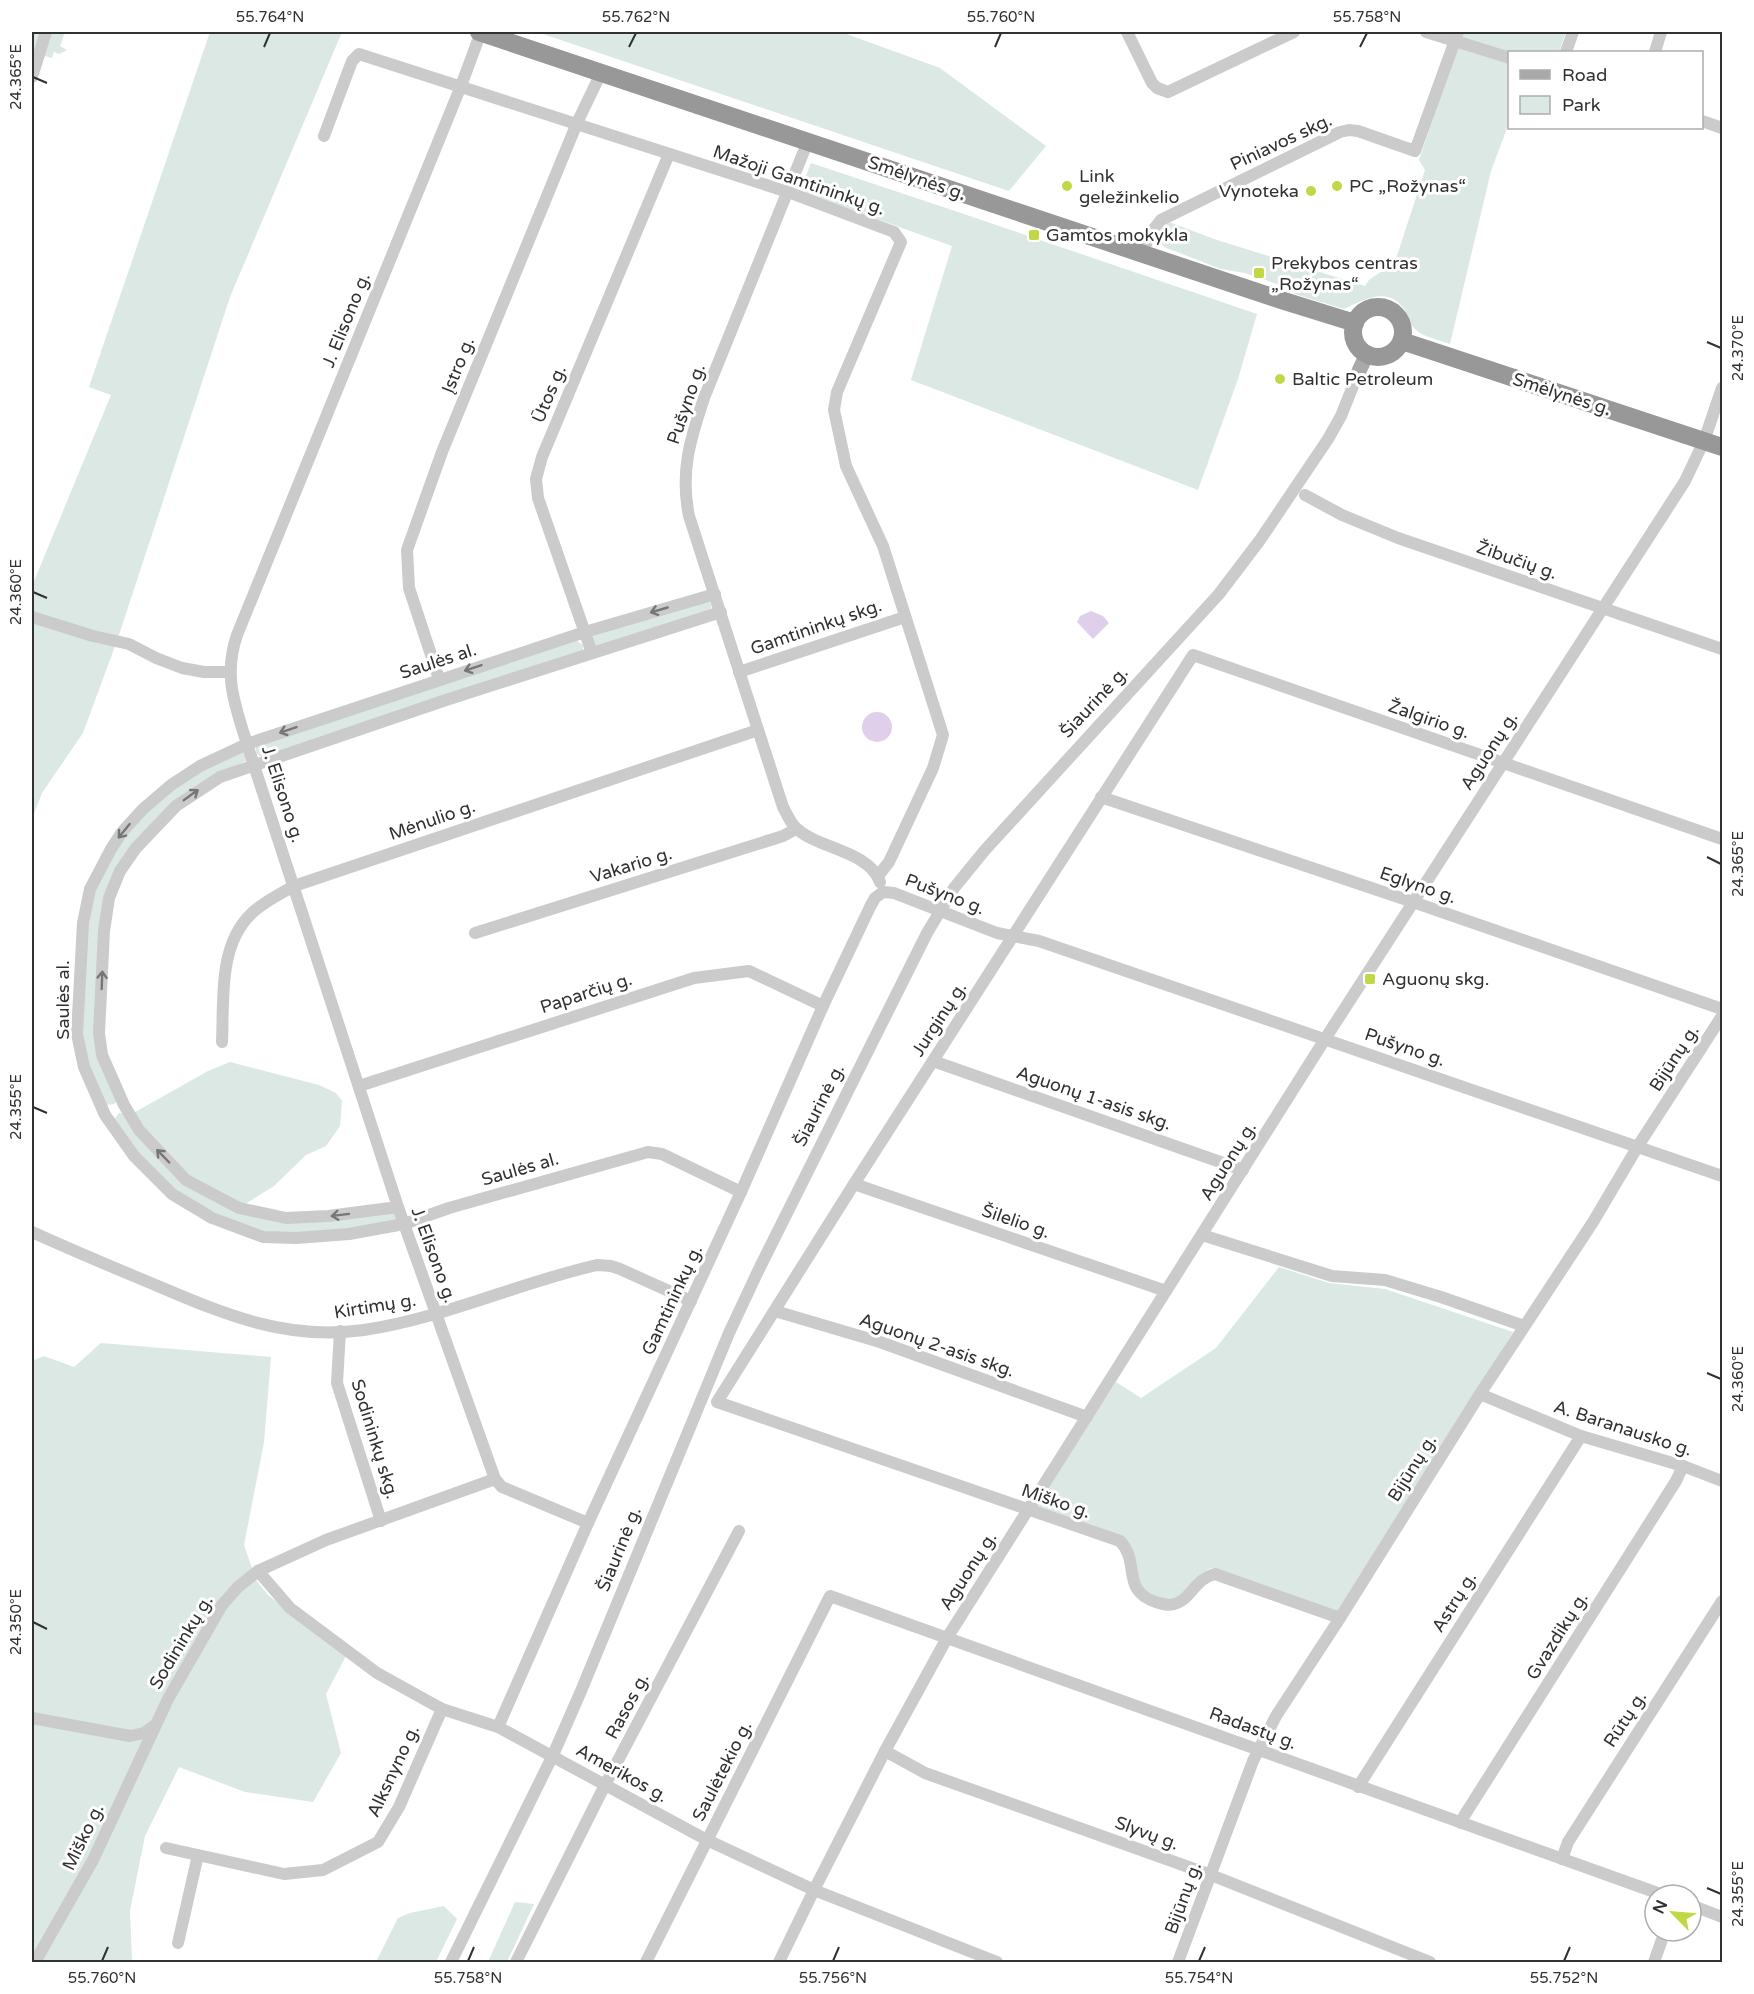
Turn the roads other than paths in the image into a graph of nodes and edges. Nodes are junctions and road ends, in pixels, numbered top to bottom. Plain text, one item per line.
1 (46, 32) edge
2 (480, 32) edge
3 (1127, 32) edge
4 (1294, 32) edge
5 (1426, 32) edge
6 (1573, 32) edge
7 (1661, 32) edge
8 (1456, 36) edge
9 (1566, 51) edge
10 (1655, 51) edge
11 (1508, 58) edge
12 (601, 73) junction
13 (32, 77) edge
14 (461, 86) junction
15 (1722, 114) edge
16 (1703, 122) edge
17 (577, 123) junction
18 (1720, 128) edge
19 (324, 136) dead end
20 (808, 141) junction
21 (669, 154) junction
22 (788, 192) junction
23 (1142, 254) junction
24 (1355, 323) junction
25 (1402, 341) junction
26 (1367, 354) junction
27 (1359, 371) joint
28 (1722, 388) edge
29 (1704, 441) junction
30 (1722, 447) edge
31 (1305, 495) dead end
32 (715, 594) junction
33 (1602, 609) junction
34 (721, 612) junction
35 (905, 616) junction
36 (32, 617) edge
37 (585, 632) junction
38 (1722, 649) edge
39 (592, 653) junction
40 (1193, 655) joint
41 (230, 672) junction
42 (739, 672) junction
43 (439, 679) junction
44 (759, 730) junction
45 (247, 744) junction
46 (1503, 763) junction
47 (254, 764) junction
48 (1101, 797) junction
49 (796, 829) junction
50 (1722, 839) edge
51 (878, 876) junction
52 (294, 886) junction
53 (883, 892) junction
54 (1413, 902) junction
55 (940, 910) junction
56 (475, 933) dead end
57 (1014, 936) junction
58 (823, 1006) junction
59 (1722, 1009) edge
60 (1722, 1016) edge
61 (1325, 1039) junction
62 (222, 1042) dead end
63 (933, 1061) junction
64 (359, 1086) junction
65 (124, 1105) junction
66 (105, 1114) junction
67 (1638, 1146) junction
68 (1244, 1170) junction
69 (1722, 1176) edge
70 (854, 1184) junction
71 (741, 1192) junction
72 (398, 1207) junction
73 (404, 1224) junction
74 (32, 1232) edge
75 (1202, 1235) junction
76 (1166, 1291) junction
77 (691, 1301) junction
78 (775, 1311) junction
79 (436, 1314) junction
80 (1524, 1326) junction
81 (340, 1331) junction
82 (1480, 1394) junction
83 (717, 1402) joint
84 (1087, 1417) junction
85 (1581, 1436) junction
86 (1683, 1466) junction
87 (495, 1479) junction
88 (1722, 1481) edge
89 (1028, 1510) junction
90 (381, 1521) junction
91 (588, 1523) junction
92 (739, 1531) dead end
93 (258, 1571) junction
94 (830, 1596) joint
95 (1722, 1601) edge
96 (1340, 1618) junction
97 (946, 1638) junction
98 (442, 1709) junction
99 (32, 1718) edge
100 (156, 1724) junction
101 (498, 1726) junction
102 (1258, 1749) junction
103 (885, 1751) junction
104 (553, 1755) junction
105 (605, 1785) junction
106 (1358, 1786) junction
107 (1461, 1823) junction
108 (707, 1839) junction
109 (166, 1848) dead end
110 (198, 1855) junction
111 (1562, 1859) junction
112 (1210, 1875) junction
113 (1643, 1888) edge
114 (814, 1890) junction
115 (1703, 1910) edge
116 (1722, 1917) edge
117 (178, 1943) dead end
118 (1661, 1943) edge
119 (35, 1962) edge
120 (451, 1962) edge
121 (516, 1962) edge
122 (646, 1962) edge
123 (779, 1962) edge
124 (997, 1962) edge
125 (1178, 1962) edge
126 (1430, 1962) edge
127 (1654, 1962) edge

1 - 13 street
2 - 12 highway, Smėlynės g.
2 - 14 street, J. Elisono g.
3 - 4 street
5 - 8 street
6 - 9 street
7 - 10 street
8 - 11 street
8 - 23 street, Piniavos skg.
12 - 17 street, Įstro g.
12 - 20 highway, Smėlynės g.
14 - 17 street, Mažoji Gamtininkų g.
14 - 19 street, Mažoji Gamtininkų g.
14 - 41 street, J. Elisono g.
15 - 18 street
16 - 18 street
17 - 21 street, Mažoji Gamtininkų g.
17 - 43 street, Įstro g.
20 - 22 street, Pušyno g.
20 - 23 highway, Smėlynės g.
21 - 22 street, Mažoji Gamtininkų g.
21 - 37 street, Ūtos g.
22 - 32 street, Pušyno g.
22 - 35 street, Mažoji Gamtininkų g.
23 - 24 highway, Smėlynės g.
24 - 25 highway
24 - 26 highway
25 - 26 highway
25 - 29 highway, Smėlynės g.
26 - 27 main road, Šiaurinė g.
27 - 55 street, Šiaurinė g.
28 - 29 street, Aguonų g.
29 - 30 highway, Smėlynės g.
29 - 33 street, Aguonų g.
31 - 33 street, Žibučių g.
32 - 34 street, Pušyno g.
32 -> 37 street, Saulės al.
33 - 38 street, Žibučių g.
33 - 46 street, Aguonų g.
34 - 39 street, Saulės al.
34 - 42 street, Pušyno g.
35 - 42 street, Gamtininkų skg.
35 - 51 street, Mažoji Gamtininkų g.
36 - 41 street
37 - 39 street, Ūtos g.
37 -> 43 street, Saulės al.
39 - 47 street, Saulės al.
40 - 46 street, Žalgirio g.
40 - 48 street, Jurginų g.
41 - 45 street, J. Elisono g.
42 - 44 street, Pušyno g.
43 -> 45 street, Saulės al.
44 - 49 street, Pušyno g.
44 - 52 street, Mėnulio g.
45 - 47 street, J. Elisono g.
45 -> 66 street, Saulės al.
46 - 50 street, Žalgirio g.
46 - 54 street, Aguonų g.
47 - 52 street, J. Elisono g.
65 -> 47 street, Saulės al.
48 - 54 street, Eglyno g.
48 - 57 street, Jurginų g.
49 - 51 street
49 - 56 street, Vakario g.
51 - 53 street, Pušyno g.
52 - 62 street, Mėnulio g.
52 - 64 street, J. Elisono g.
53 - 55 street, Pušyno g.
53 - 58 street, Gamtininkų g.
54 - 59 street, Eglyno g.
54 - 61 street, Aguonų g.
55 - 57 street, Pušyno g.
55 - 104 street, Šiaurinė g.
57 - 61 street, Pušyno g.
57 - 63 street, Jurginų g.
58 - 64 street, Paparčių g.
58 - 71 street, Gamtininkų g.
60 - 67 street, Bijūnų g.
61 - 67 street, Pušyno g.
61 - 68 street, Aguonų g.
63 - 68 street, Aguonų 1-asis skg.
63 - 70 street, Jurginų g.
64 - 72 street, J. Elisono g.
65 - 66 street
72 -> 65 street, Saulės al.
66 - 73 street, Saulės al.
67 - 69 street, Pušyno g.
67 - 80 street, Bijūnų g.
68 - 75 street, Aguonų g.
70 - 76 street, Šilelio g.
70 - 78 street, Jurginų g.
71 - 73 street, Saulės al.
71 - 77 street, Gamtininkų g.
72 - 73 street, J. Elisono g.
73 - 79 street, J. Elisono g.
74 - 81 street, Kirtimų g.
75 - 76 street, Aguonų g.
75 - 80 street
76 - 84 street, Aguonų g.
77 - 79 street, Kirtimų g.
77 - 91 street, Gamtininkų g.
78 - 83 street, Jurginų g.
78 - 84 street, Aguonų 2-asis skg.
79 - 81 street, Kirtimų g.
79 - 87 street, J. Elisono g.
80 - 82 street, Bijūnų g.
81 - 90 street, Sodininkų skg.
82 - 85 street, A. Baranausko g.
82 - 96 street, Bijūnų g.
83 - 89 street, Miško g.
84 - 89 street, Aguonų g.
85 - 86 street, A. Baranausko g.
85 - 106 street, Astrų g.
86 - 88 street, A. Baranausko g.
86 - 107 street, Gvazdikų g.
87 - 90 street, Sodininkų g.
87 - 91 street
89 - 96 street, Miško g.
89 - 97 street, Aguonų g.
90 - 93 street, Sodininkų g.
91 - 101 street, Gamtininkų g.
92 - 105 street, Rasos g.
93 - 98 street, Amerikos g.
93 - 100 street, Sodininkų g.
94 - 97 street, Radastų g.
94 - 108 street, Saulėtekio g.
95 - 111 street, Rūtų g.
96 - 102 street, Bijūnų g.
97 - 102 street, Radastų g.
97 - 103 street, Aguonų g.
98 - 101 street, Amerikos g.
98 - 110 street, Alksnyno g.
99 - 100 street
100 - 119 street, Miško g.
101 - 104 street, Amerikos g.
102 - 106 street, Radastų g.
102 - 112 street, Bijūnų g.
103 - 112 street, Slyvų g.
103 - 114 street, Aguonų g.
104 - 105 street, Amerikos g.
104 - 120 street, Šiaurinė g.
105 - 108 street, Amerikos g.
105 - 121 street, Rasos g.
106 - 107 street, Radastų g.
107 - 111 street, Radastų g.
108 - 114 street, Amerikos g.
108 - 122 street, Saulėtekio g.
109 - 110 street, Alksnyno g.
110 - 117 street
111 - 113 street, Radastų g.
112 - 125 street, Bijūnų g.
112 - 126 street, Slyvų g.
114 - 123 street, Aguonų g.
114 - 124 street, Amerikos g.
115 - 116 street
118 - 127 street

